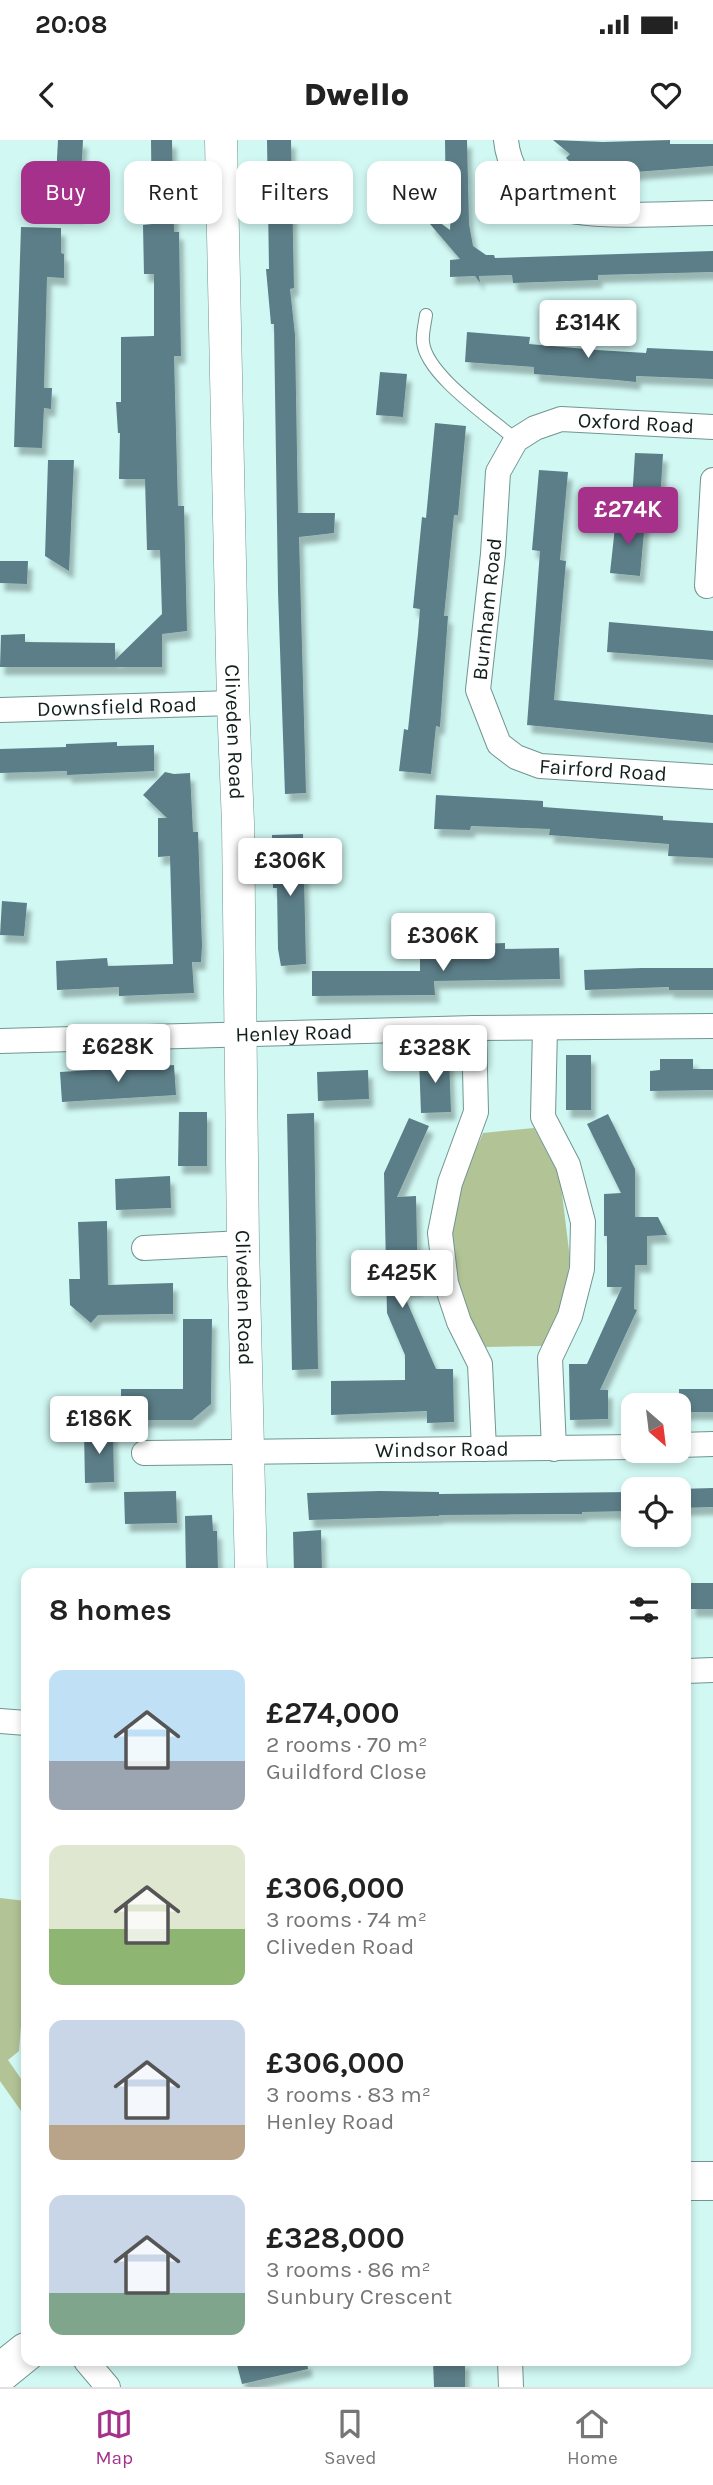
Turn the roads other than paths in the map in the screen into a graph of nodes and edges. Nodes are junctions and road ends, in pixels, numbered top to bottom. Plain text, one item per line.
1 (221, 140) edge
2 (506, 140) edge
3 (713, 213) edge
4 (426, 315) dead end
5 (713, 427) edge
6 (516, 440) junction
7 (713, 480) edge
8 (706, 586) dead end
9 (233, 703) junction
10 (0, 710) edge
11 (499, 744) joint
12 (713, 777) edge
13 (713, 1026) edge
14 (474, 1028) junction
15 (545, 1028) junction
16 (241, 1034) junction
17 (0, 1041) edge
18 (243, 1243) junction
19 (144, 1248) dead end
20 (713, 1444) edge
21 (691, 1445) edge
22 (621, 1447) edge
23 (484, 1449) junction
24 (554, 1449) junction
25 (144, 1453) dead end
26 (249, 1453) junction
27 (251, 1568) edge
28 (713, 1670) edge
29 (691, 1671) edge
30 (0, 1721) edge
31 (21, 1723) edge
32 (713, 2180) edge
33 (691, 2181) edge
34 (21, 2356) edge
35 (90, 2366) edge
36 (510, 2366) edge
37 (0, 2373) edge
38 (108, 2387) edge
39 (510, 2387) edge

1 - 9 street, Cliveden Road
2 - 3 street
4 - 6 lane
5 - 6 street, Oxford Road
6 - 11 street, Burnham Road
7 - 8 street
9 - 10 street, Downsfield Road
9 - 16 street, Cliveden Road
11 - 12 street, Fairford Road
13 - 15 street, Henley Road
14 - 15 street, Henley Road
14 - 16 street, Henley Road
14 - 23 street
15 - 24 street
16 - 17 street, Henley Road
16 - 18 street, Cliveden Road
18 - 19 street
18 - 26 street, Cliveden Road
20 - 21 street
22 - 24 street, Windsor Road
23 - 24 street, Windsor Road
23 - 26 street, Windsor Road
25 - 26 street, Windsor Road
26 - 27 street, Cliveden Road
28 - 29 street
30 - 31 street
32 - 33 main road
34 - 37 main road
35 - 38 street
36 - 39 street

